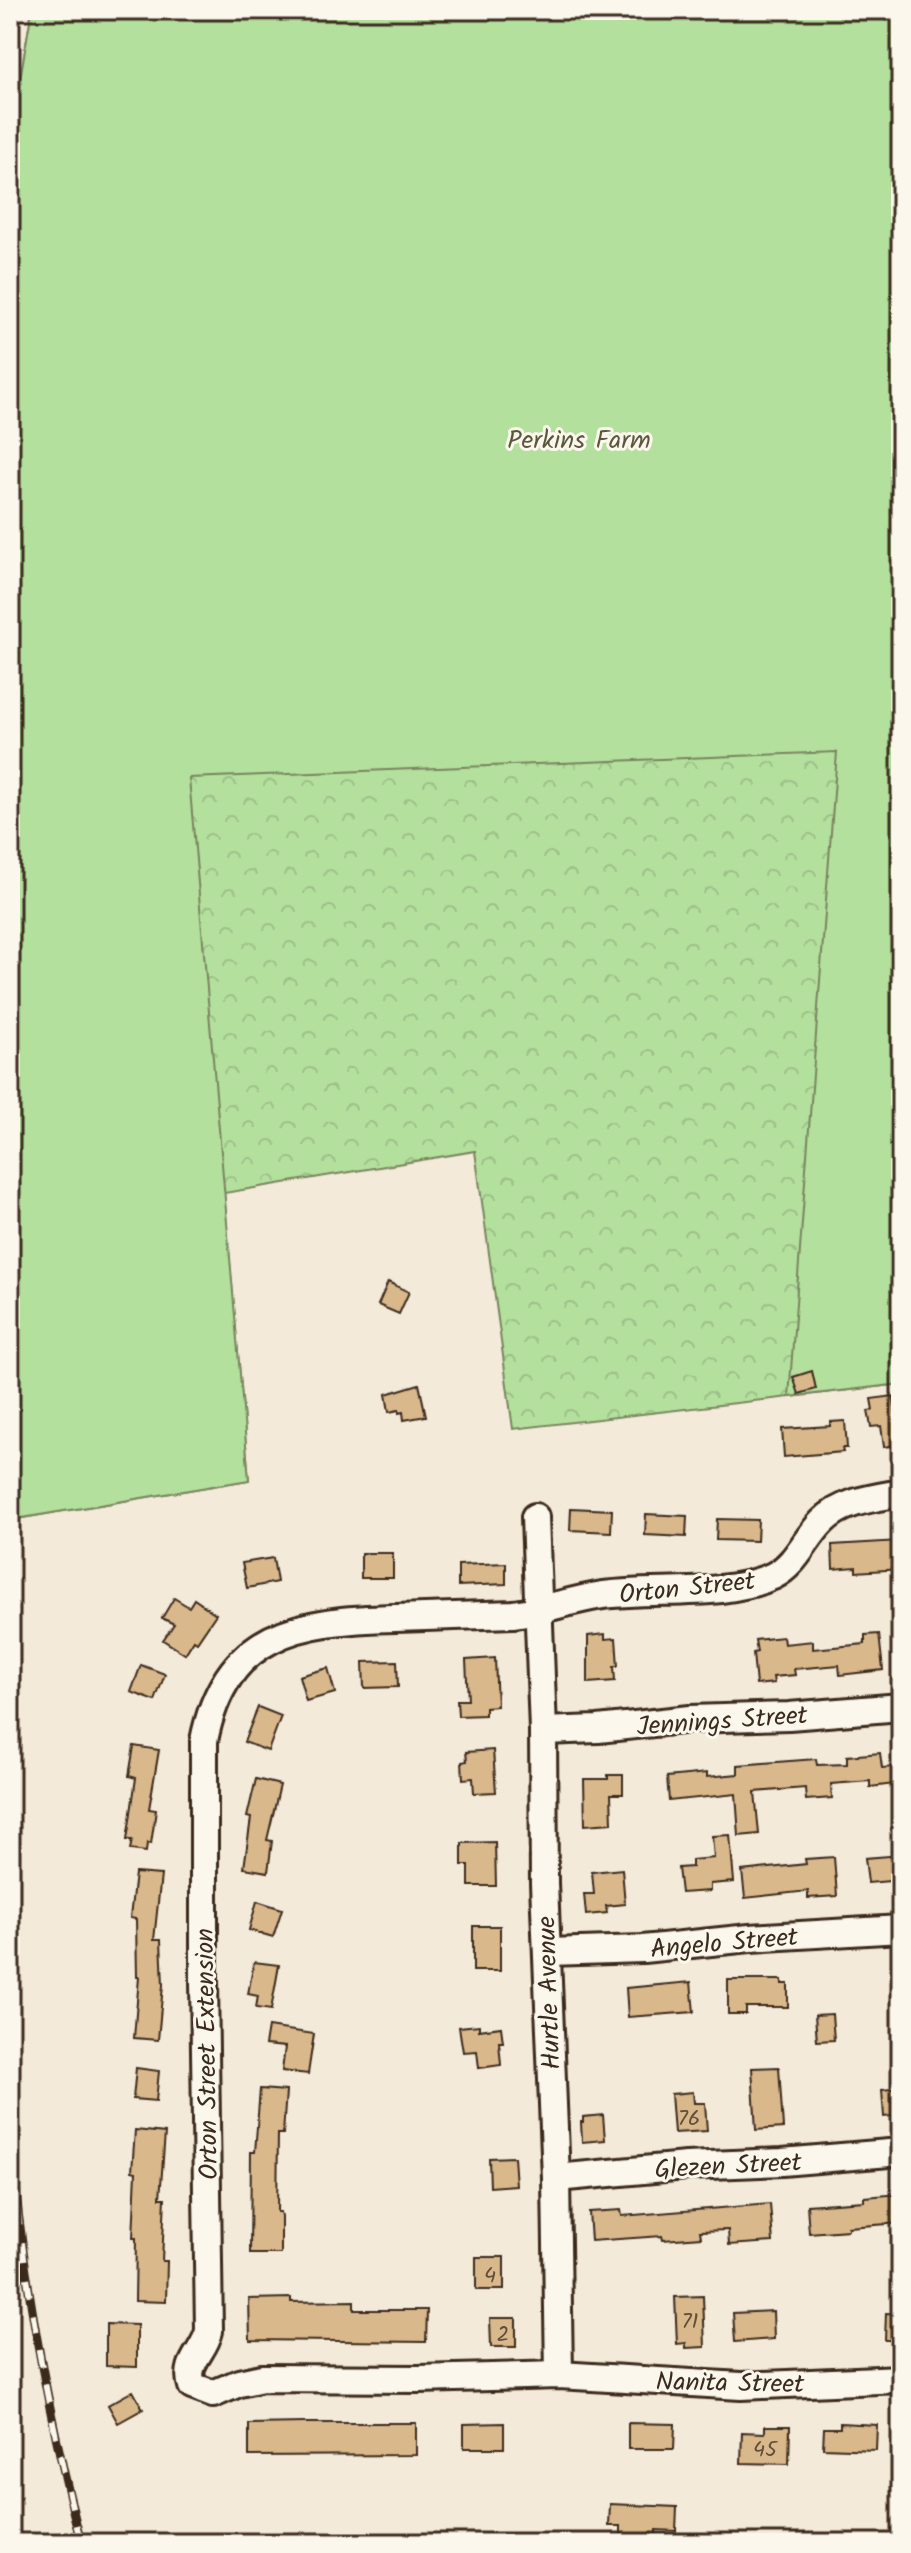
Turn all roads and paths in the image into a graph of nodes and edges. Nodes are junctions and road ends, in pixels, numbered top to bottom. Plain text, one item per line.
1 (901, 1493) edge
2 (535, 1517) dead end
3 (538, 1611) junction
4 (901, 1707) edge
5 (543, 1731) junction
6 (901, 1929) edge
7 (548, 1952) junction
8 (901, 2152) edge
9 (556, 2178) junction
10 (559, 2375) junction
11 (901, 2379) edge

1 - 3 street, Orton Street
2 - 3 street, Hurtle Avenue
3 - 5 street, Hurtle Avenue
3 - 10 street, Orton Street Extension
4 - 5 street, Jennings Street
5 - 7 street, Hurtle Avenue
6 - 7 street, Angelo Street
7 - 9 street, Hurtle Avenue
8 - 9 street, Glezen Street
9 - 10 street, Hurtle Avenue
10 - 11 street, Nanita Street

